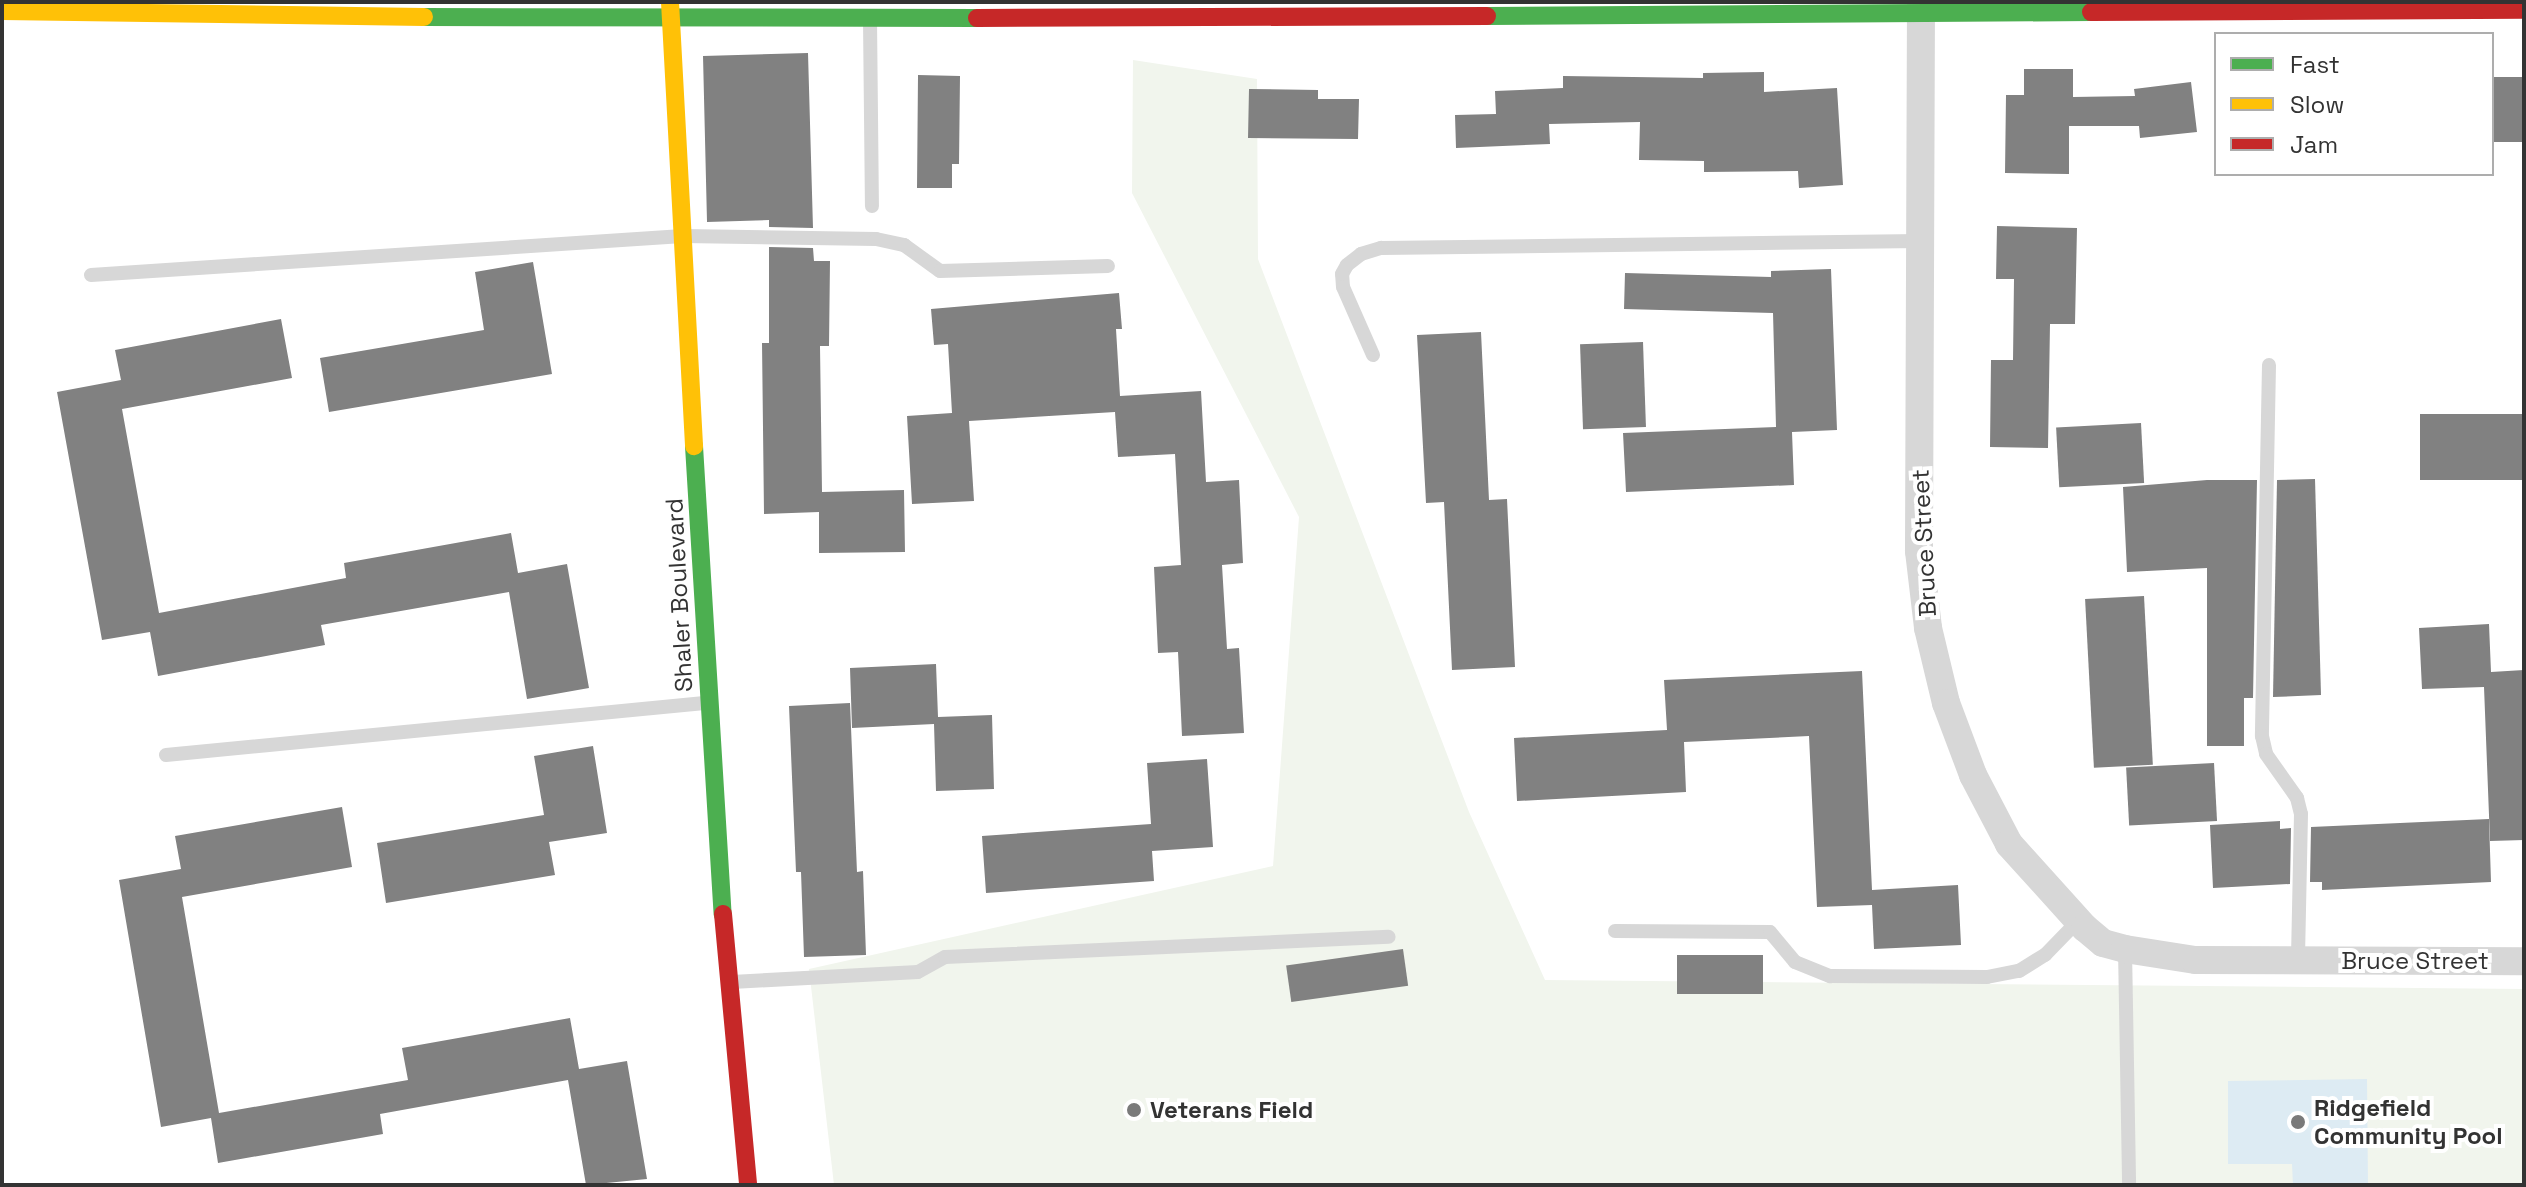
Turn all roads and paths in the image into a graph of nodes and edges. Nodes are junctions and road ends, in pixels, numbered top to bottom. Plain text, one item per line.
1 (1572, 8) edge
2 (1921, 8) edge
3 (1270, 9) edge
4 (1084, 10) edge
5 (2524, 10) edge
6 (2, 11) edge
7 (671, 11) edge
8 (870, 19) junction
9 (872, 206) dead end
10 (683, 236) junction
11 (1920, 241) junction
12 (1108, 266) dead end
13 (91, 275) dead end
14 (1373, 355) dead end
15 (2269, 365) dead end
16 (709, 703) junction
17 (166, 755) dead end
18 (2078, 921) junction
19 (1615, 931) dead end
20 (1389, 937) dead end
21 (2125, 949) junction
22 (2298, 961) junction
23 (2524, 961) edge
24 (727, 982) junction
25 (748, 1185) edge
26 (2129, 1185) edge

1 - 2 street
1 - 3 street
2 - 5 street
2 - 11 street, Bruce Street
3 - 4 street
4 - 8 street
6 - 7 street
7 - 8 street
7 - 10 street, Shaler Boulevard
8 - 9 lane
10 - 12 lane
10 - 13 lane
10 - 16 street, Shaler Boulevard
11 - 14 lane
11 - 18 street, Bruce Street
15 - 22 lane
16 - 17 lane
16 - 24 street, Shaler Boulevard
18 - 19 lane
18 - 21 street, Bruce Street
20 - 24 lane
21 - 22 street, Bruce Street
21 - 26 lane
22 - 23 street, Bruce Street
24 - 25 street, Shaler Boulevard

